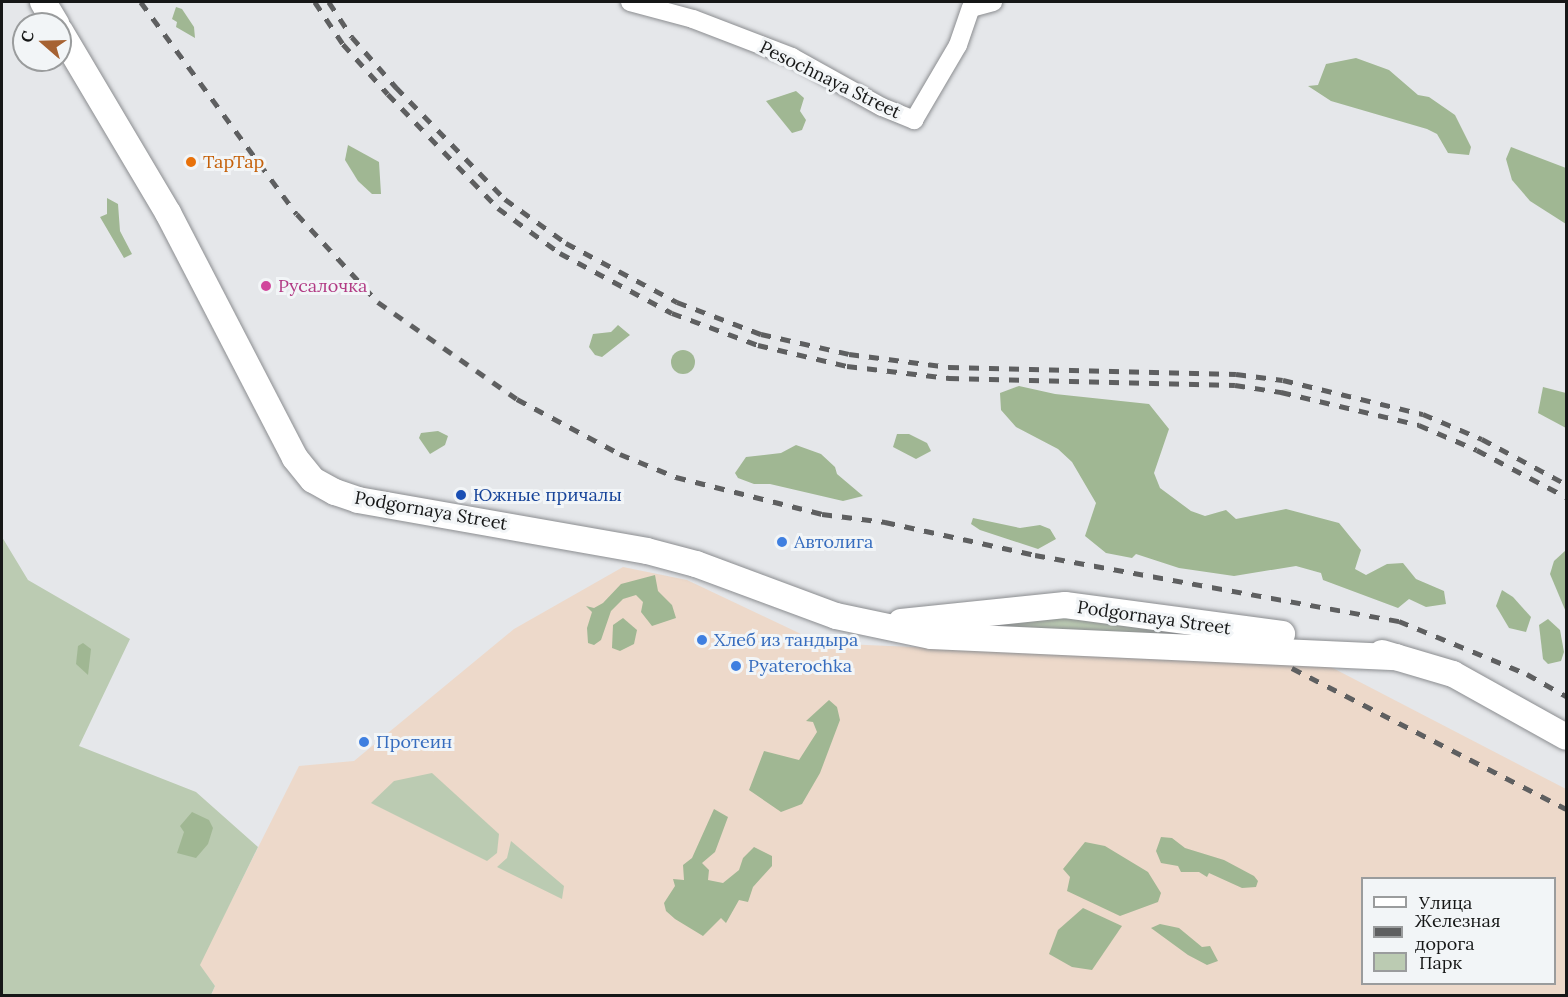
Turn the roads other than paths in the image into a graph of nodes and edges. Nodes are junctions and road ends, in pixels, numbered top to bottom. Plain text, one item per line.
1 (630, 2) edge
2 (993, 2) edge
3 (72, 51) edge
4 (874, 624) junction
5 (1397, 657) junction
6 (1566, 737) edge

1 - 2 street, Pesochnaya Street
3 - 4 main road, Podgornaya Street
4 - 5 main road, Podgornaya Street
4 - 5 main road, Podgornaya Street
5 - 6 main road, Podgornaya Street

